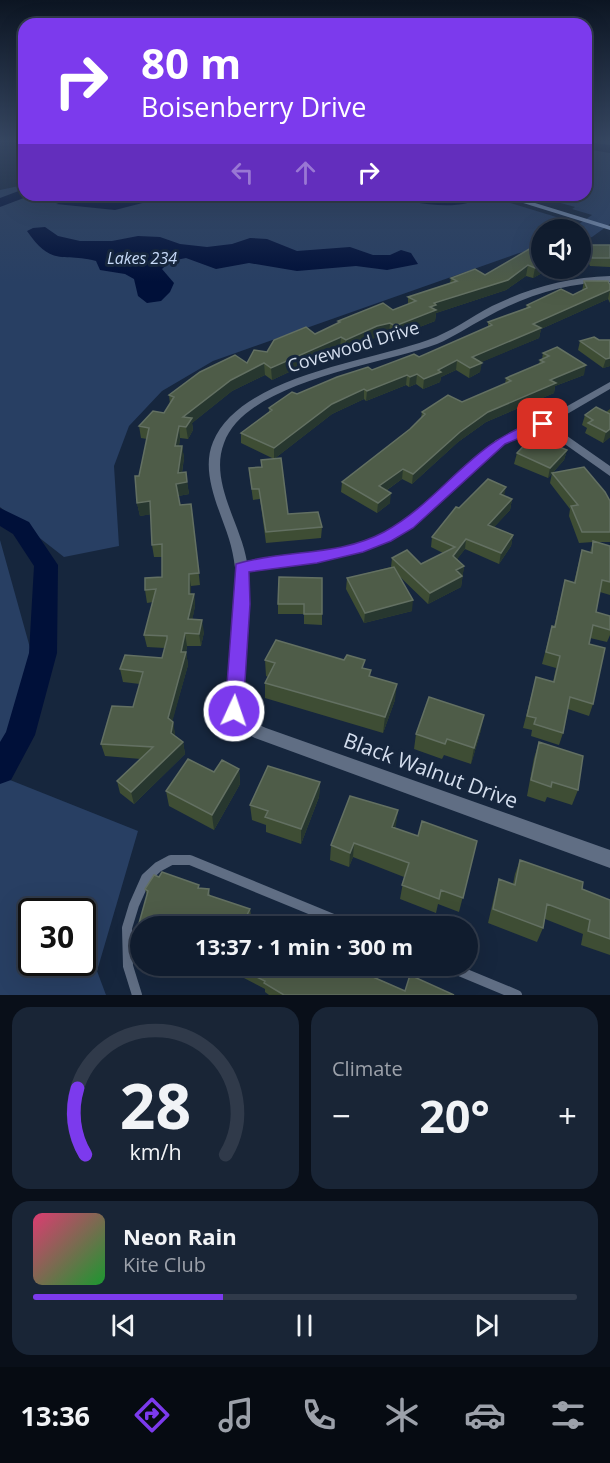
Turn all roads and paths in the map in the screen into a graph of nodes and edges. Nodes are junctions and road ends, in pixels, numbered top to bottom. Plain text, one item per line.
1 (521, 201) edge
2 (610, 228) edge
3 (610, 279) edge
4 (610, 385) edge
5 (543, 424) junction
6 (610, 472) edge
7 (242, 567) junction
8 (239, 718) joint
9 (610, 859) edge
10 (132, 916) edge
11 (326, 916) edge
12 (130, 920) edge
13 (130, 972) edge
14 (131, 976) edge
15 (471, 976) edge
16 (137, 995) edge
17 (517, 995) edge

1 - 2 main road
3 - 7 street, Covewood Drive
4 - 5 street
5 - 6 street
5 - 7 street
7 - 8 street, Covewood Drive
8 - 9 street, Black Walnut Drive
10 - 11 lane
12 - 13 lane
14 - 16 lane
15 - 17 lane

